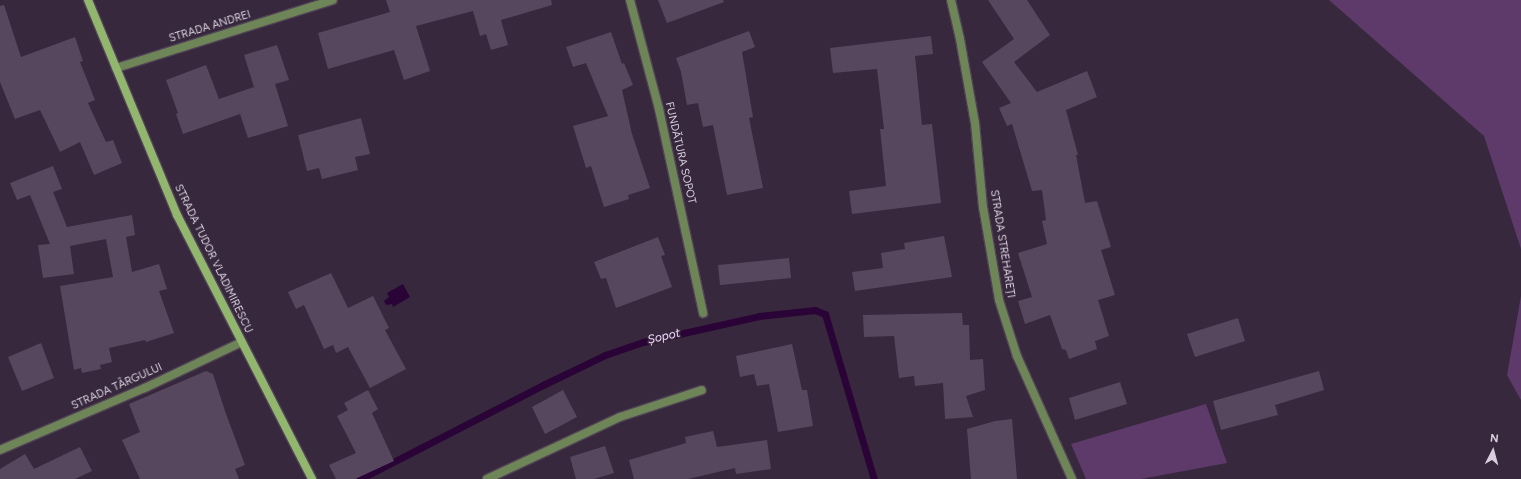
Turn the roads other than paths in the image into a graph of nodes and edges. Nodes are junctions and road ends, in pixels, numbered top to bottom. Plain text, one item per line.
1 (88, 0) edge
2 (333, 0) edge
3 (630, 0) edge
4 (951, 0) edge
5 (116, 68) junction
6 (703, 312) dead end
7 (242, 342) junction
8 (702, 390) dead end
9 (0, 450) edge
10 (312, 479) edge
11 (487, 479) edge
12 (1072, 479) edge

1 - 5 main road, STRADA TUDOR VLADIMIRESCU
2 - 5 street, STRADA ANDREI
3 - 6 street, FUNDĂTURA SOPOT
4 - 12 street, STRADA STREHAREȚI
5 - 7 main road, STRADA TUDOR VLADIMIRESCU
7 - 9 street, STRADA TÂRGULUI
7 - 10 main road, STRADA TUDOR VLADIMIRESCU
8 - 11 street

